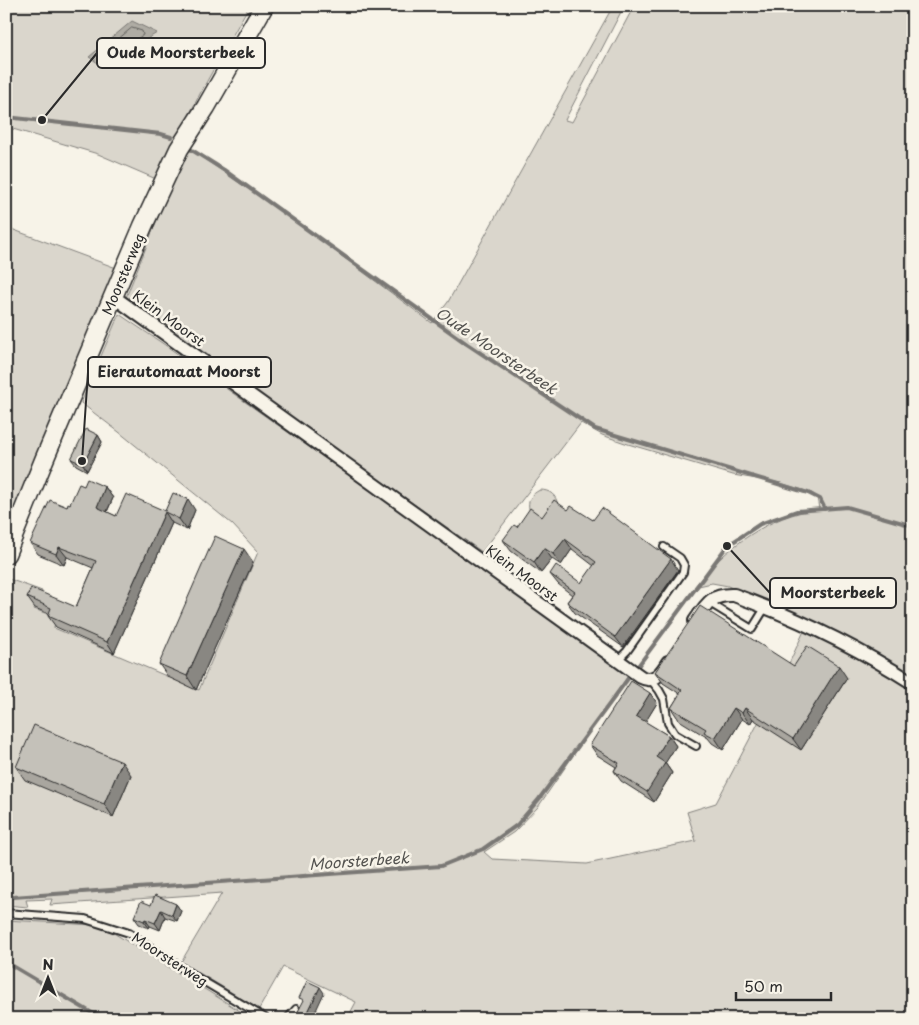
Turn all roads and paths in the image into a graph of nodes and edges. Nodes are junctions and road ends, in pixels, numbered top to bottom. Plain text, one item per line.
1 (264, 6) edge
2 (114, 297) junction
3 (664, 548) dead end
4 (6, 554) edge
5 (708, 602) junction
6 (765, 608) junction
7 (687, 633) edge
8 (676, 650) edge
9 (618, 660) junction
10 (650, 679) junction
11 (913, 684) edge
12 (696, 746) dead end
13 (6, 913) edge
14 (296, 1009) dead end
15 (267, 1019) edge
16 (287, 1019) edge

1 - 2 street, Moorsterweg
2 - 4 street, Moorsterweg
2 - 9 street, Klein Moorst
3 - 9 lane
5 - 6 street
5 - 6 lane
5 - 7 street
6 - 11 street
8 - 10 street
9 - 10 street, Klein Moorst
10 - 12 lane
13 - 15 lane, Moorsterweg
14 - 16 lane

